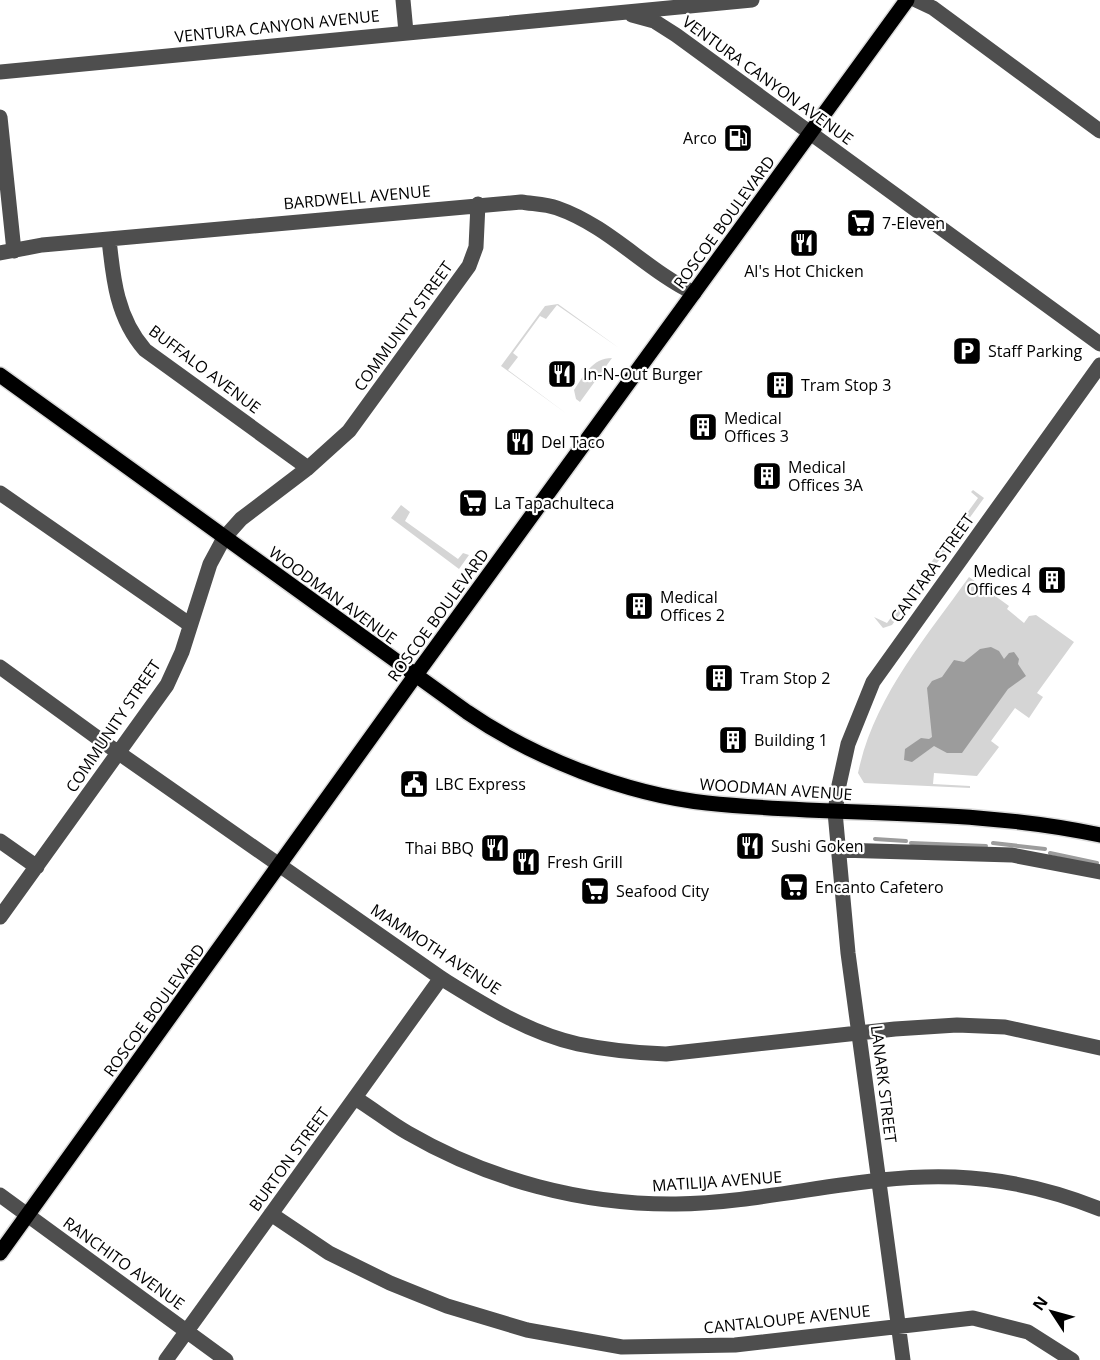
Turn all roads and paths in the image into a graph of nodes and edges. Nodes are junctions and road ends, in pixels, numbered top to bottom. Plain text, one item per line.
1 (403, 0) edge
2 (752, 0) edge
3 (907, 0) edge
4 (916, 0) edge
5 (627, 13) junction
6 (406, 32) junction
7 (0, 72) edge
8 (0, 117) edge
9 (1100, 131) edge
10 (810, 134) junction
11 (478, 204) junction
12 (109, 239) junction
13 (7, 252) edge
14 (694, 293) junction
15 (1100, 344) edge
16 (1100, 365) edge
17 (0, 375) edge
18 (308, 468) junction
19 (0, 493) edge
20 (224, 538) junction
21 (189, 624) junction
22 (0, 667) edge
23 (415, 676) junction
24 (118, 753) junction
25 (835, 812) junction
26 (1100, 835) edge
27 (0, 841) edge
28 (838, 850) junction
29 (279, 866) junction
30 (37, 867) junction
31 (1100, 872) edge
32 (0, 917) edge
33 (441, 978) junction
34 (860, 1035) junction
35 (1100, 1048) edge
36 (355, 1098) junction
37 (879, 1182) junction
38 (0, 1196) edge
39 (1100, 1209) edge
40 (271, 1214) junction
41 (28, 1215) junction
42 (0, 1253) edge
43 (899, 1326) junction
44 (186, 1331) junction
45 (166, 1360) edge
46 (226, 1360) edge
47 (903, 1360) edge
48 (1072, 1360) edge

1 - 6 street
2 - 5 street
3 - 10 main road, ROSCOE BOULEVARD
4 - 9 street
5 - 6 street, VENTURA CANYON AVENUE
5 - 10 street, VENTURA CANYON AVENUE
6 - 7 street, VENTURA CANYON AVENUE
8 - 13 street
10 - 14 main road, ROSCOE BOULEVARD
10 - 15 street, VENTURA CANYON AVENUE
11 - 12 street, BARDWELL AVENUE
11 - 14 street, BARDWELL AVENUE
11 - 18 street, COMMUNITY STREET
12 - 13 street, BARDWELL AVENUE
12 - 18 street, BUFFALO AVENUE
14 - 23 main road, ROSCOE BOULEVARD
16 - 25 street, CANTARA STREET
17 - 20 main road, WOODMAN AVENUE
18 - 20 street, COMMUNITY STREET
19 - 21 street
20 - 21 street, COMMUNITY STREET
20 - 23 main road, WOODMAN AVENUE
21 - 24 street, COMMUNITY STREET
22 - 24 street, MAMMOTH AVENUE
23 - 25 main road, WOODMAN AVENUE
23 - 29 main road, ROSCOE BOULEVARD
24 - 29 street, MAMMOTH AVENUE
24 - 30 street, COMMUNITY STREET
25 - 26 main road, WOODMAN AVENUE
25 - 28 street, LANARK STREET
27 - 30 street
28 - 31 street
28 - 34 street, LANARK STREET
29 - 33 street, MAMMOTH AVENUE
29 - 41 main road, ROSCOE BOULEVARD
30 - 32 street, COMMUNITY STREET
33 - 34 street, MAMMOTH AVENUE
33 - 36 street, BURTON STREET
34 - 35 street, MAMMOTH AVENUE
34 - 37 street, LANARK STREET
36 - 37 street, MATILIJA AVENUE
36 - 40 street, BURTON STREET
37 - 39 street, MATILIJA AVENUE
37 - 43 street, LANARK STREET
38 - 41 street, RANCHITO AVENUE
40 - 43 street, CANTALOUPE AVENUE
40 - 44 street, BURTON STREET
41 - 42 main road, ROSCOE BOULEVARD
41 - 44 street, RANCHITO AVENUE
43 - 47 street, LANARK STREET
43 - 48 street, CANTALOUPE AVENUE
44 - 45 street, BURTON STREET
44 - 46 street, RANCHITO AVENUE

